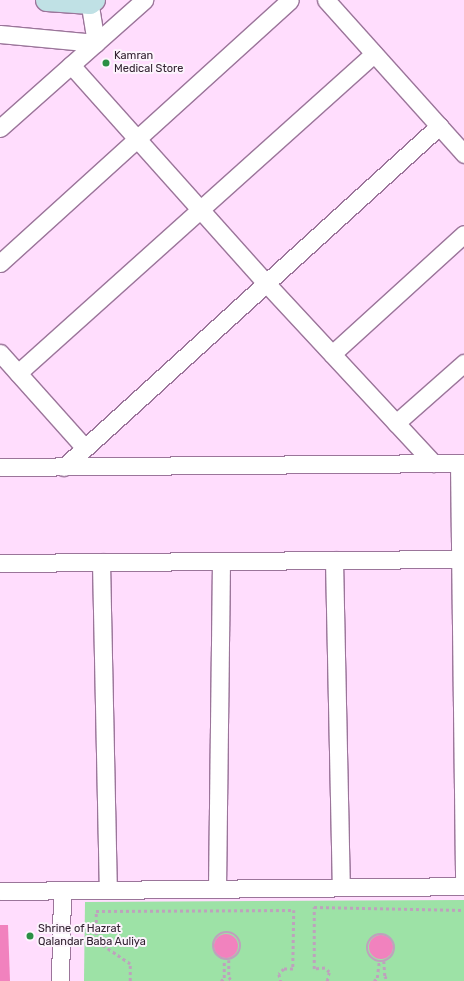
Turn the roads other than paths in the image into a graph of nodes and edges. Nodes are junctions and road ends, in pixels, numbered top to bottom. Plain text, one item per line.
1 (47, 0) edge
2 (144, 0) edge
3 (290, 0) edge
4 (326, 0) edge
5 (91, 1) edge
6 (0, 34) edge
7 (96, 44) junction
8 (374, 54) junction
9 (72, 65) junction
10 (439, 126) junction
11 (0, 128) edge
12 (138, 139) junction
13 (464, 154) edge
14 (200, 209) junction
15 (464, 234) edge
16 (0, 263) edge
17 (266, 283) junction
18 (0, 353) edge
19 (332, 354) junction
20 (464, 363) edge
21 (18, 373) junction
22 (396, 424) junction
23 (85, 448) junction
24 (433, 463) junction
25 (462, 463) edge
26 (0, 467) edge
27 (64, 467) junction
28 (462, 559) edge
29 (334, 560) junction
30 (221, 561) junction
31 (101, 562) junction
32 (0, 563) edge
33 (464, 886) edge
34 (342, 887) junction
35 (217, 889) junction
36 (0, 890) edge
37 (108, 890) junction
38 (62, 891) junction
39 (60, 981) edge

1 - 5 main road
2 - 7 street
3 - 12 street
4 - 8 street
5 - 7 street
6 - 7 street
7 - 9 street
8 - 10 street
8 - 14 street
9 - 11 street
9 - 12 street
10 - 13 street
10 - 17 street
12 - 14 street
12 - 16 street
14 - 17 street
14 - 21 street
15 - 19 street
17 - 19 street
17 - 23 street
18 - 21 street
19 - 22 street
20 - 22 street
21 - 23 street
22 - 24 street
23 - 27 street
24 - 25 street
24 - 27 street
25 - 28 street
26 - 27 street
28 - 29 street
28 - 33 street
29 - 30 street
29 - 34 street
30 - 31 street
30 - 35 street
31 - 32 street
31 - 37 street
33 - 34 street
34 - 35 street
35 - 37 street
36 - 38 street
37 - 38 street
38 - 39 street

